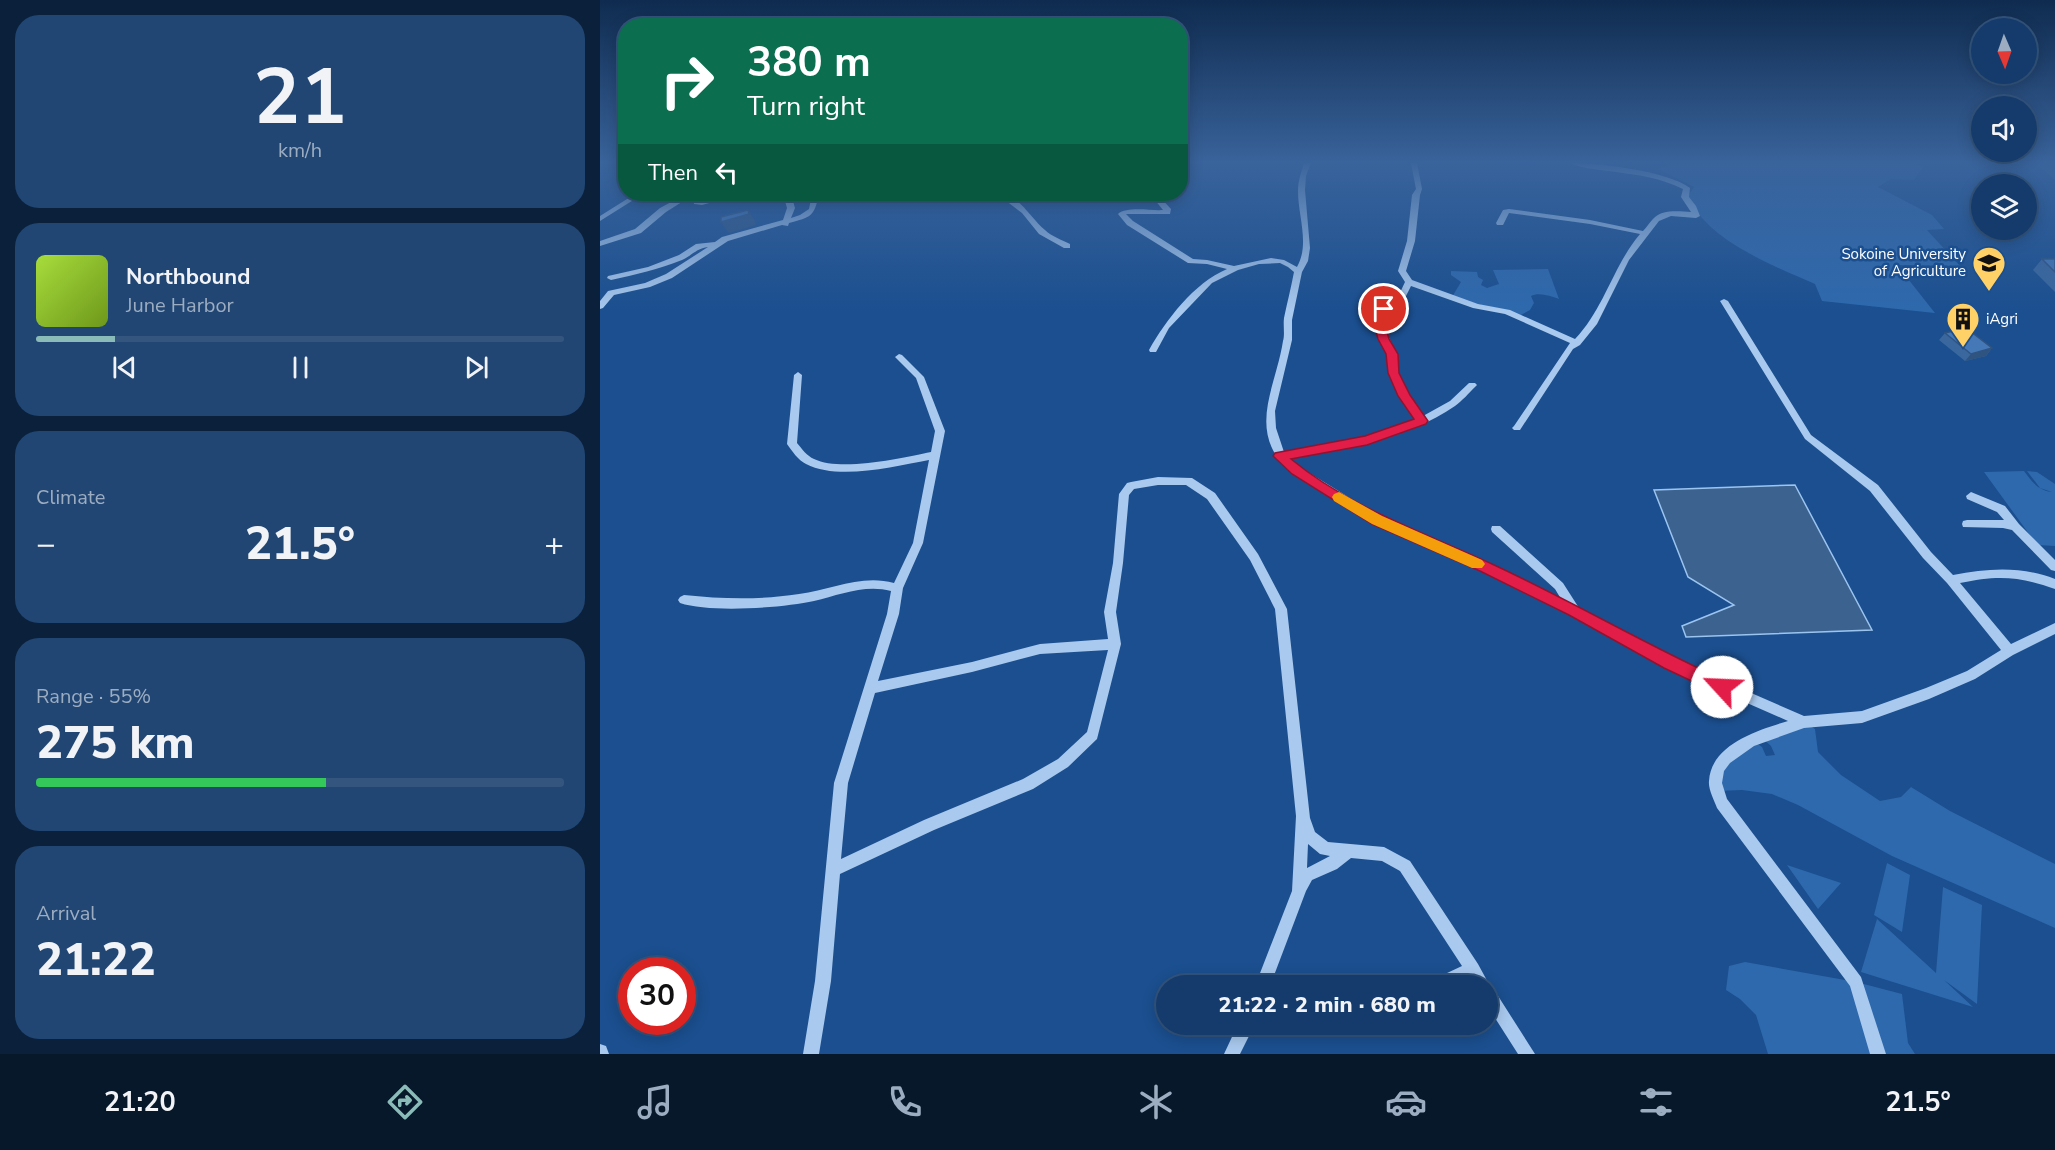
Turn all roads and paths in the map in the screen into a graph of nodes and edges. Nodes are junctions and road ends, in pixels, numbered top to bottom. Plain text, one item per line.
1 (660, 212) edge
2 (789, 212) edge
3 (810, 212) edge
4 (1026, 212) edge
5 (1124, 212) edge
6 (1137, 212) edge
7 (1163, 212) edge
8 (1303, 212) edge
9 (1414, 212) edge
10 (1506, 212) edge
11 (1518, 212) edge
12 (1677, 212) edge
13 (1679, 212) edge
14 (1694, 212) edge
15 (1500, 223) dead end
16 (785, 224) junction
17 (1644, 233) junction
18 (718, 243) junction
19 (600, 244) edge
20 (1067, 246) dead end
21 (1236, 269) junction
22 (1298, 272) junction
23 (611, 278) dead end
24 (1409, 282) junction
25 (1725, 301) dead end
26 (600, 306) edge
27 (1577, 344) junction
28 (1153, 350) dead end
29 (899, 357) dead end
30 (798, 375) dead end
31 (1472, 386) dead end
32 (1422, 421) junction
33 (1516, 428) dead end
34 (936, 455) junction
35 (1280, 456) junction
36 (1971, 496) dead end
37 (1967, 524) dead end
38 (2015, 527) junction
39 (1496, 529) dead end
40 (2055, 567) edge
41 (1951, 579) junction
42 (2055, 584) edge
43 (897, 588) junction
44 (684, 600) dead end
45 (1574, 610) junction
46 (2055, 628) edge
47 (1115, 644) junction
48 (2009, 651) junction
49 (869, 689) junction
50 (1804, 722) junction
51 (1303, 816) junction
52 (1346, 852) junction
53 (832, 870) junction
54 (1299, 891) junction
55 (1473, 969) junction
56 (1266, 975) edge
57 (1460, 975) edge
58 (1477, 975) edge
59 (1498, 1009) edge
60 (1242, 1035) edge
61 (812, 1054) edge
62 (1232, 1054) edge
63 (1527, 1054) edge
64 (1878, 1054) edge

1 - 19 street
2 - 16 street
3 - 16 street
4 - 20 street
5 - 21 street
6 - 7 street
8 - 22 street
9 - 24 street
10 - 15 street
11 - 17 street
12 - 17 street
13 - 14 street
16 - 18 street
17 - 27 street
18 - 23 street
18 - 26 street
21 - 22 street
21 - 28 street
22 - 35 street
24 - 27 street
24 - 32 street
25 - 41 street
27 - 33 street
29 - 34 street
30 - 34 street
31 - 32 street
32 - 35 street
34 - 43 street
35 - 45 street
36 - 38 street
37 - 38 street
38 - 40 street
39 - 45 street
41 - 42 street
41 - 48 street
43 - 44 street
43 - 49 street
45 - 50 street
46 - 48 street
47 - 49 street
47 - 51 street
47 - 53 street
48 - 50 street
49 - 53 street
50 - 64 street
51 - 52 street
51 - 54 street
52 - 54 street
52 - 55 street
53 - 61 street
54 - 56 street
55 - 57 street
55 - 58 street
59 - 63 street
60 - 62 street

